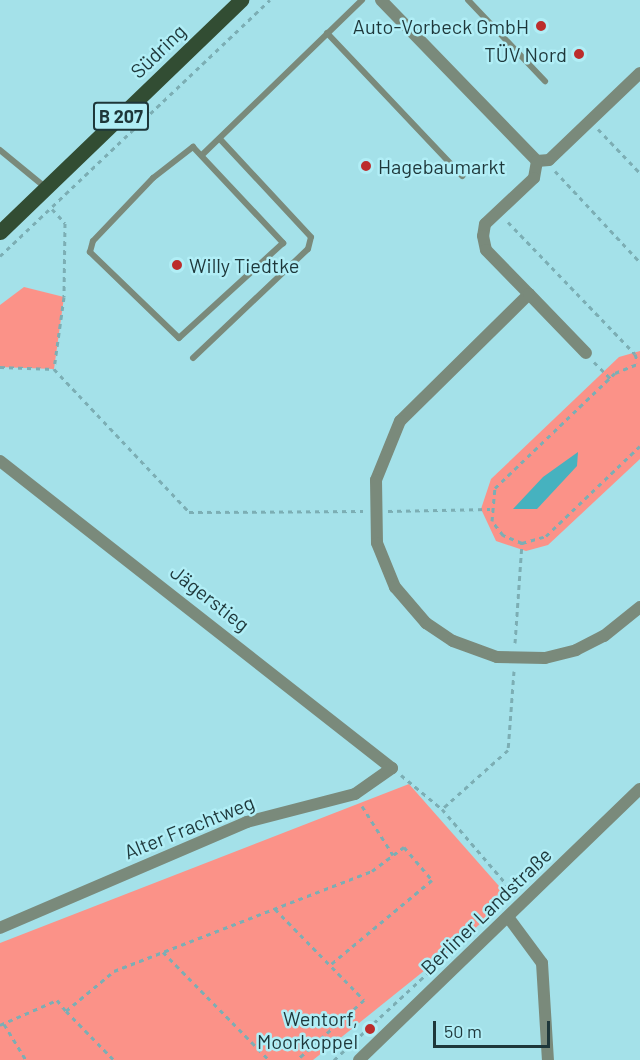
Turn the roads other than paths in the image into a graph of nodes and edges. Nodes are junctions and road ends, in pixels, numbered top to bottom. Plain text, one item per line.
1 (241, 0) edge
2 (362, 0) edge
3 (381, 0) edge
4 (468, 0) edge
5 (327, 33) junction
6 (640, 73) edge
7 (545, 81) dead end
8 (220, 139) junction
9 (0, 150) edge
10 (202, 155) junction
11 (543, 161) junction
12 (462, 176) dead end
13 (42, 191) junction
14 (0, 232) edge
15 (529, 294) junction
16 (586, 353) road end
17 (193, 358) dead end
18 (0, 461) edge
19 (640, 607) edge
20 (392, 768) joint
21 (640, 789) edge
22 (508, 917) junction
23 (0, 928) edge
24 (359, 1060) edge
25 (548, 1060) edge

1 - 13 main road, Südring / B 207
2 - 5 lane
3 - 11 street
4 - 7 lane
5 - 8 lane
5 - 12 lane
6 - 11 street
8 - 10 lane
8 - 17 lane
9 - 13 lane
10 - 10 lane
11 - 15 street
13 - 14 main road, Südring / B 207
15 - 16 street
15 - 19 street
18 - 20 street, Jägerstieg
20 - 23 street, Alter Frachtweg
21 - 22 street, Berliner Landstraße
22 - 24 street, Berliner Landstraße
22 - 25 street

